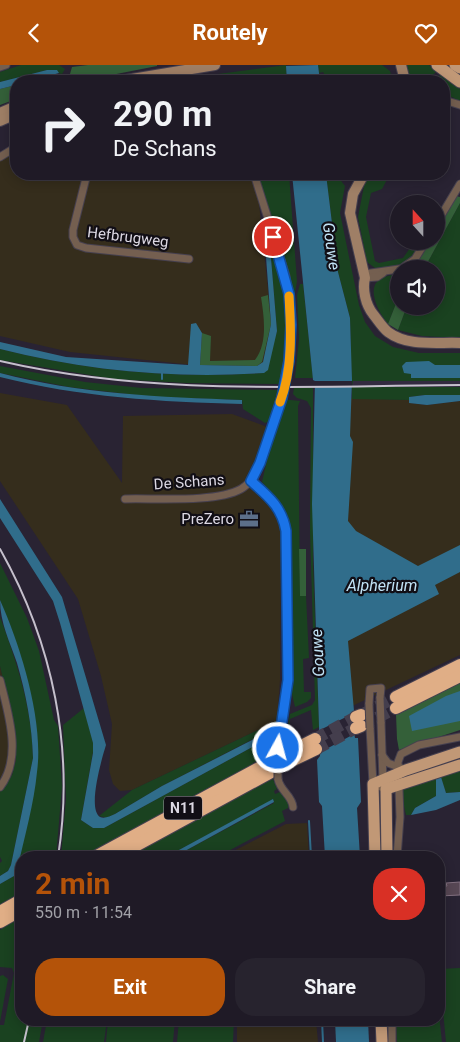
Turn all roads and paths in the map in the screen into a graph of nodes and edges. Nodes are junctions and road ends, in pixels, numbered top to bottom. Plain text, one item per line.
1 (6, 65) edge
2 (215, 65) edge
3 (437, 65) edge
4 (456, 65) edge
5 (0, 67) edge
6 (460, 68) edge
7 (156, 75) edge
8 (460, 82) edge
9 (86, 180) edge
10 (256, 180) edge
11 (361, 180) edge
12 (460, 184) edge
13 (445, 209) edge
14 (189, 259) dead end
15 (390, 271) edge
16 (364, 276) junction
17 (460, 343) edge
18 (251, 481) junction
19 (125, 499) dead end
20 (460, 665) edge
21 (460, 676) edge
22 (0, 680) edge
23 (460, 737) edge
24 (316, 744) tunnel mouth
25 (460, 752) edge
26 (284, 755) junction
27 (382, 755) junction
28 (460, 765) edge
29 (274, 770) junction
30 (401, 770) junction
31 (380, 784) junction
32 (399, 785) junction
33 (0, 787) edge
34 (387, 801) junction
35 (293, 807) dead end
36 (107, 851) edge
37 (126, 851) edge
38 (375, 851) edge
39 (387, 851) edge
40 (397, 851) edge
41 (15, 903) edge
42 (0, 912) edge
43 (15, 913) edge
44 (0, 922) edge
45 (381, 1026) edge
46 (392, 1026) edge
47 (382, 1042) edge
48 (392, 1042) edge

1 - 5 street
2 - 7 main road
3 - 8 main road
4 - 6 main road
9 - 14 street, Hefbrugweg
10 - 18 street
11 - 16 main road
12 - 13 street
15 - 16 street
16 - 17 main road
18 - 19 street, De Schans
18 - 26 street
20 - 21 highway
22 - 33 street
23 - 30 street
24 - 26 highway
25 - 30 main road
26 - 29 street, bridge
27 - 30 street
27 - 31 street
27 - 31 street, bridge
28 - 32 main road
29 - 35 street
29 - 36 highway, N11
29 - 37 highway, N11
30 - 31 main road
30 - 32 street
31 - 32 main road
31 - 34 main road
31 - 38 main road
32 - 34 main road
32 - 40 street
34 - 39 main road
41 - 42 highway
43 - 44 highway
45 - 47 main road
46 - 48 street

